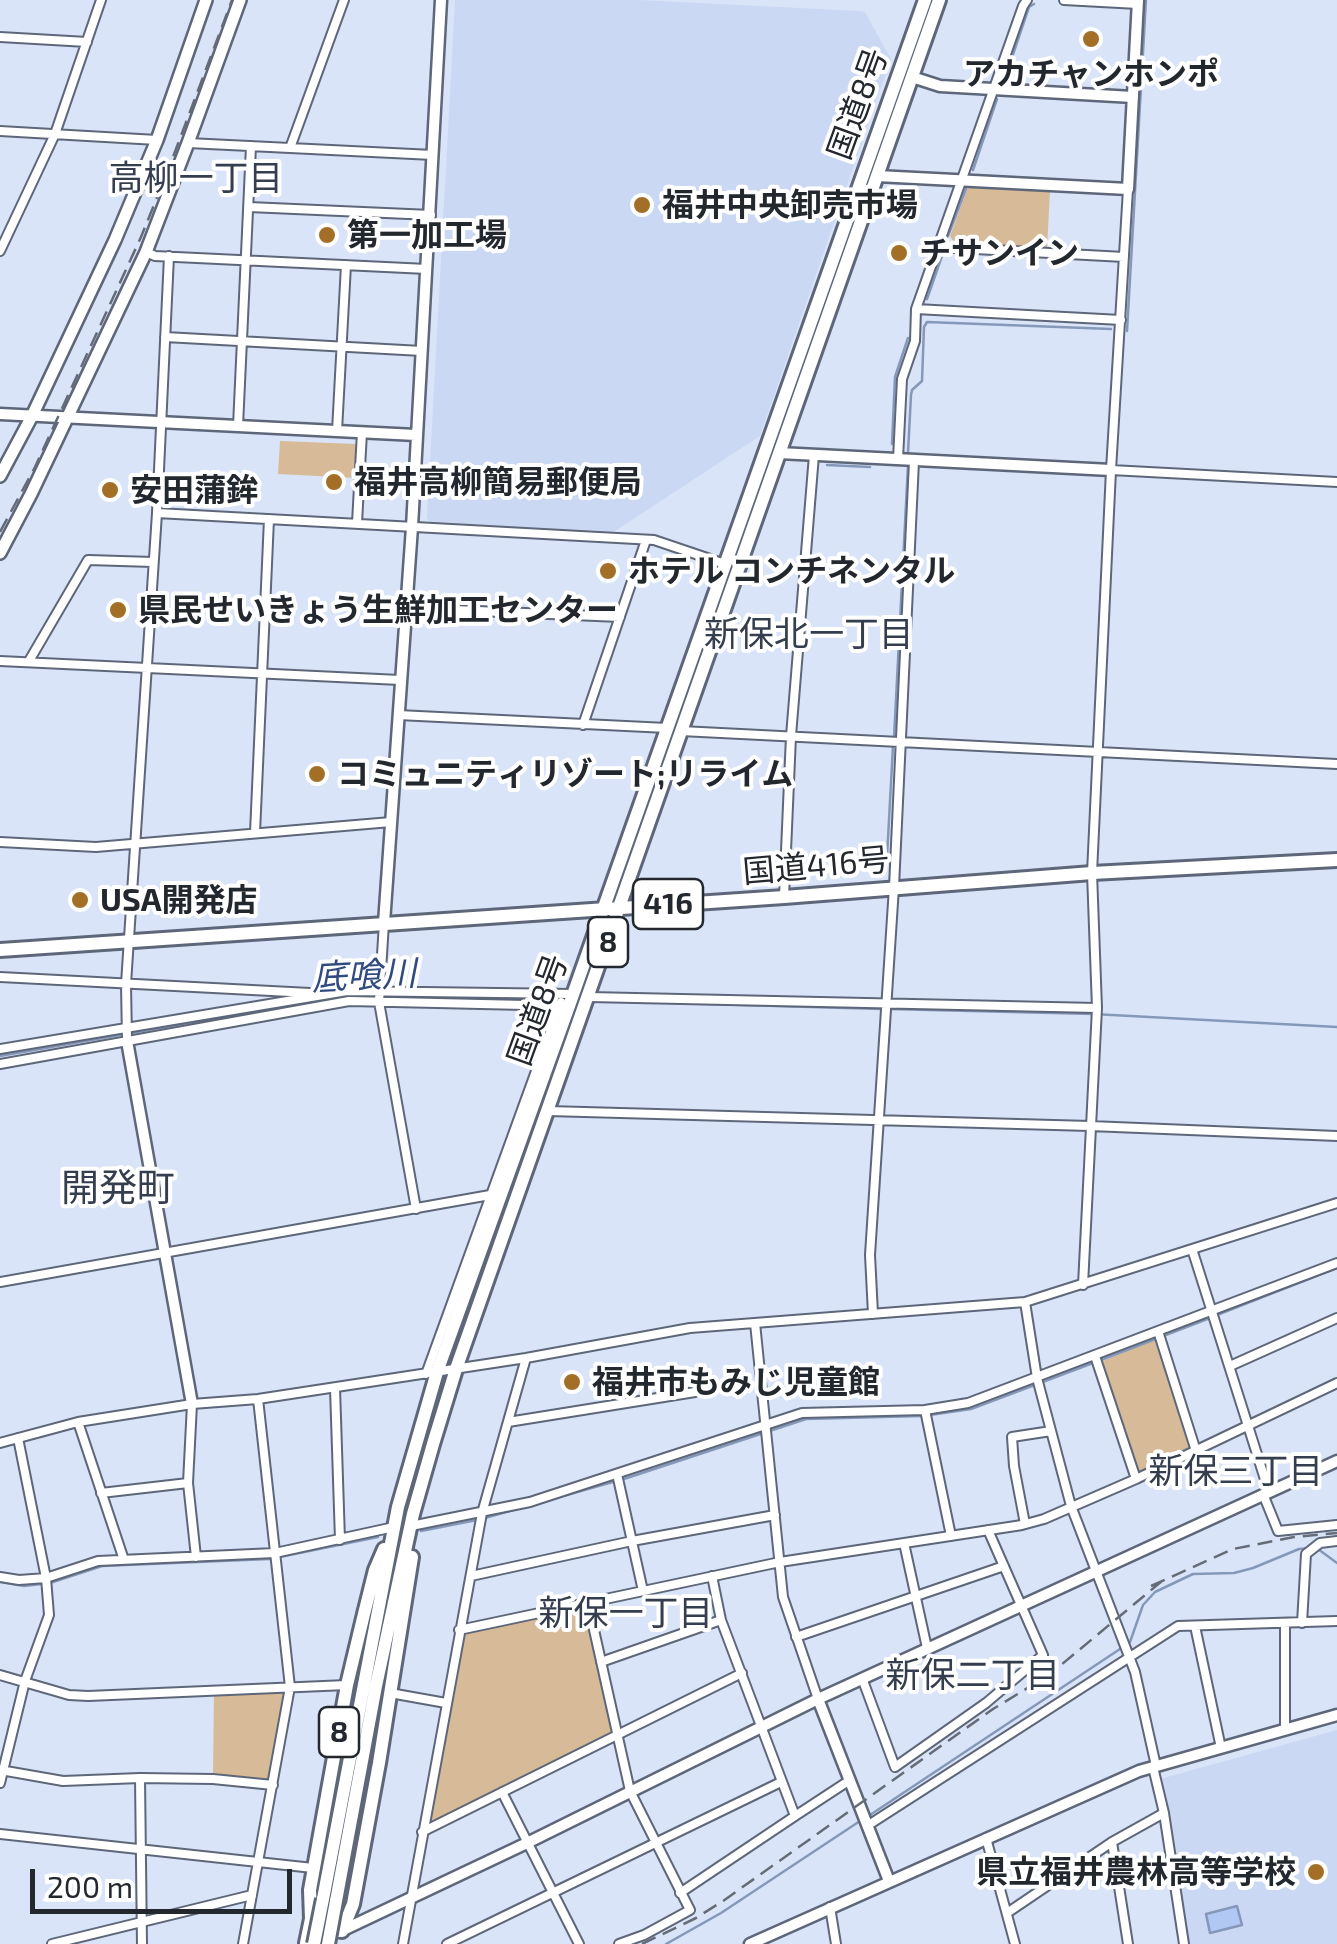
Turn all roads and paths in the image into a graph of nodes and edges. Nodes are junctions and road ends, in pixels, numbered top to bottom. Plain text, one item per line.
1 (101, 0) edge
2 (206, 0) edge
3 (240, 0) edge
4 (344, 0) edge
5 (442, 0) edge
6 (924, 0) edge
7 (938, 0) edge
8 (1028, 0) edge
9 (1064, 0) edge
10 (1138, 2) edge
11 (0, 37) edge
12 (86, 42) junction
13 (912, 77) junction
14 (994, 90) junction
15 (1133, 97) junction
16 (0, 131) edge
17 (55, 134) junction
18 (158, 140) junction
19 (188, 143) junction
20 (252, 146) junction
21 (290, 148) junction
22 (433, 155) junction
23 (877, 176) junction
24 (962, 181) junction
25 (1128, 190) junction
26 (249, 207) junction
27 (430, 214) junction
28 (0, 222) edge
29 (13, 223) junction
30 (938, 247) junction
31 (0, 251) edge
32 (146, 252) junction
33 (169, 256) junction
34 (1124, 256) junction
35 (246, 260) junction
36 (346, 265) junction
37 (427, 269) junction
38 (916, 309) junction
39 (1120, 320) junction
40 (166, 338) junction
41 (242, 342) junction
42 (342, 347) junction
43 (422, 351) junction
44 (0, 414) edge
45 (32, 416) junction
46 (67, 418) junction
47 (162, 422) junction
48 (238, 426) junction
49 (337, 431) junction
50 (362, 432) junction
51 (416, 435) junction
52 (779, 453) junction
53 (814, 455) junction
54 (898, 459) junction
55 (914, 460) junction
56 (1111, 470) junction
57 (0, 476) edge
58 (1337, 482) edge
59 (157, 513) junction
60 (269, 519) junction
61 (357, 523) junction
62 (412, 526) junction
63 (646, 540) junction
64 (0, 553) edge
65 (154, 562) junction
66 (726, 564) junction
67 (406, 608) junction
68 (620, 617) junction
69 (0, 660) edge
70 (29, 661) junction
71 (147, 667) junction
72 (262, 673) junction
73 (400, 680) junction
74 (398, 715) junction
75 (583, 724) junction
76 (674, 730) junction
77 (791, 736) junction
78 (900, 743) junction
79 (1098, 753) junction
80 (1337, 764) edge
81 (391, 822) junction
82 (255, 833) junction
83 (0, 842) edge
84 (136, 843) junction
85 (1337, 860) edge
86 (1092, 873) junction
87 (894, 887) junction
88 (784, 896) junction
89 (620, 908) junction
90 (602, 909) junction
91 (384, 924) junction
92 (131, 941) junction
93 (0, 950) edge
94 (0, 977) edge
95 (126, 984) junction
96 (379, 990) junction
97 (325, 994) junction
98 (589, 997) junction
99 (566, 1000) junction
100 (379, 1002) junction
101 (886, 1003) junction
102 (1098, 1008) junction
103 (126, 1035) junction
104 (0, 1049) edge
105 (0, 1064) edge
106 (548, 1111) junction
107 (878, 1121) junction
108 (1090, 1126) junction
109 (1337, 1136) edge
110 (490, 1195) junction
111 (1337, 1203) edge
112 (416, 1209) junction
113 (1192, 1249) junction
114 (165, 1252) junction
115 (1337, 1262) edge
116 (0, 1282) edge
117 (1083, 1285) junction
118 (1025, 1302) junction
119 (1212, 1310) junction
120 (873, 1314) junction
121 (1337, 1318) edge
122 (755, 1323) junction
123 (1158, 1332) junction
124 (1096, 1356) junction
125 (526, 1358) junction
126 (1230, 1366) junction
127 (456, 1369) junction
128 (431, 1373) junction
129 (1036, 1378) junction
130 (1337, 1383) edge
131 (335, 1388) junction
132 (695, 1392) dead end
133 (258, 1400) junction
134 (192, 1404) junction
135 (925, 1410) junction
136 (78, 1422) junction
137 (508, 1422) junction
138 (766, 1426) junction
139 (1248, 1426) junction
140 (1051, 1431) junction
141 (18, 1438) junction
142 (0, 1443) edge
143 (1196, 1451) junction
144 (1337, 1461) edge
145 (618, 1474) junction
146 (1136, 1479) junction
147 (188, 1483) junction
148 (102, 1492) junction
149 (1266, 1493) junction
150 (1071, 1506) junction
151 (482, 1513) junction
152 (775, 1515) junction
153 (412, 1522) junction
154 (1025, 1524) junction
155 (1337, 1525) edge
156 (394, 1526) junction
157 (988, 1530) junction
158 (951, 1536) junction
159 (340, 1540) junction
160 (632, 1541) junction
161 (1337, 1541) edge
162 (904, 1542) junction
163 (275, 1553) junction
164 (196, 1557) junction
165 (124, 1560) junction
166 (780, 1562) junction
167 (1004, 1566) junction
168 (1095, 1571) junction
169 (0, 1576) edge
170 (471, 1576) junction
171 (712, 1576) junction
172 (46, 1578) junction
173 (643, 1591) junction
174 (916, 1596) junction
175 (588, 1603) junction
176 (1020, 1605) junction
177 (721, 1620) junction
178 (1337, 1621) edge
179 (1285, 1623) junction
180 (1302, 1623) junction
181 (1195, 1626) junction
182 (459, 1630) junction
183 (796, 1636) junction
184 (927, 1648) junction
185 (1129, 1658) junction
186 (601, 1662) junction
187 (742, 1673) junction
188 (0, 1674) edge
189 (862, 1678) junction
190 (24, 1681) junction
191 (348, 1685) junction
192 (290, 1688) junction
193 (390, 1692) junction
194 (818, 1698) junction
195 (446, 1703) junction
196 (1337, 1715) edge
197 (762, 1727) junction
198 (1285, 1730) junction
199 (617, 1735) junction
200 (1221, 1748) junction
201 (1154, 1766) junction
202 (1, 1770) edge
203 (140, 1778) junction
204 (850, 1780) junction
205 (781, 1782) junction
206 (0, 1783) edge
207 (272, 1785) junction
208 (502, 1792) junction
209 (630, 1792) junction
210 (1164, 1813) junction
211 (795, 1816) junction
212 (868, 1826) junction
213 (422, 1832) junction
214 (0, 1834) edge
215 (986, 1838) junction
216 (1112, 1842) junction
217 (527, 1843) junction
218 (655, 1844) junction
219 (142, 1848) junction
220 (258, 1862) junction
221 (314, 1868) junction
222 (889, 1881) junction
223 (552, 1892) junction
224 (680, 1893) junction
225 (252, 1895) junction
226 (330, 1900) junction
227 (410, 1900) junction
228 (830, 1907) junction
229 (1007, 1913) junction
230 (142, 1921) junction
231 (340, 1938) edge
232 (52, 1944) edge
233 (142, 1944) edge
234 (243, 1944) edge
235 (307, 1944) edge
236 (328, 1944) edge
237 (403, 1944) edge
238 (447, 1944) edge
239 (579, 1944) edge
240 (619, 1944) edge
241 (752, 1944) edge
242 (836, 1944) edge
243 (1015, 1944) edge
244 (1128, 1944) edge
245 (1184, 1944) edge

1 - 12 street
2 - 18 main road
3 - 19 main road
4 - 21 street
5 - 22 street
6 - 66 highway, 国道8号 / 8
7 - 13 highway, 国道8号 / 8
8 - 14 street
9 - 10 street
10 - 15 street
11 - 12 street
12 - 17 street
13 - 14 street
13 - 23 highway, 国道8号 / 8
14 - 15 street
14 - 24 street
15 - 25 street
16 - 17 street
17 - 18 street
17 - 29 street
18 - 45 main road
19 - 20 street
19 - 32 main road
20 - 21 street
20 - 26 street
21 - 22 street
22 - 27 street
23 - 24 street
23 - 52 highway, 国道8号 / 8
24 - 25 street
24 - 30 street
25 - 34 street
26 - 27 street
26 - 35 street
27 - 37 street
28 - 29 street
29 - 31 street
30 - 34 street
30 - 38 street
32 - 33 street
32 - 46 main road
33 - 35 street
33 - 40 street
34 - 39 street
35 - 36 street
35 - 41 street
36 - 37 street
36 - 42 street
37 - 43 street
38 - 39 street
38 - 54 street
39 - 56 street
40 - 41 street
40 - 47 street
41 - 42 street
41 - 48 street
42 - 43 street
42 - 49 street
43 - 51 street
44 - 45 street
45 - 46 street
45 - 57 main road
46 - 47 street
46 - 64 main road
47 - 48 street
47 - 59 street
48 - 49 street
49 - 50 street
50 - 51 street
50 - 61 street
51 - 62 street
52 - 53 street
52 - 76 highway, 国道8号 / 8
53 - 54 street
53 - 77 street
54 - 55 street
55 - 56 street
55 - 78 street
56 - 58 street
56 - 79 street
59 - 60 street
59 - 65 street
60 - 61 street
60 - 72 street
61 - 62 street
62 - 63 street
62 - 67 street
63 - 66 street
63 - 68 street
65 - 70 street
65 - 71 street
66 - 76 highway, 国道8号 / 8
67 - 68 street
67 - 73 street
68 - 75 street
69 - 70 street
70 - 71 street
71 - 72 street
71 - 84 street
72 - 73 street
72 - 82 street
73 - 74 street
74 - 75 street
74 - 81 street
75 - 76 street
76 - 77 street
76 - 89 highway, 国道8号 / 8
76 - 90 highway, 国道8号 / 8
77 - 78 street
77 - 88 street
78 - 79 street
78 - 87 street
79 - 80 street
79 - 86 street
81 - 82 street
81 - 91 street
82 - 84 street
83 - 84 street
84 - 92 street
85 - 86 highway, 国道416号 / 416
86 - 87 highway, 国道416号 / 416
86 - 102 street
87 - 88 highway, 国道416号 / 416
87 - 101 street
88 - 89 highway, 国道416号 / 416
89 - 90 highway, 国道416号 / 416
89 - 98 highway, 国道8号 / 8
90 - 91 highway, 国道416号 / 416
90 - 99 highway, 国道8号 / 8
91 - 92 highway, 国道416号 / 416
91 - 96 street
92 - 93 highway, 国道416号 / 416
92 - 95 street
94 - 95 street
95 - 97 street
95 - 103 street
96 - 97 street
96 - 99 street
96 - 100 street
97 - 103 street
98 - 101 street
98 - 106 highway, 国道8号 / 8
99 - 100 street
99 - 110 street
99 - 128 highway, 国道8号 / 8
100 - 103 street
100 - 112 street
101 - 102 street
101 - 107 street
102 - 108 street
103 - 104 street
103 - 105 street
103 - 114 street
106 - 107 street
106 - 127 highway, 国道8号 / 8
107 - 108 street
107 - 120 street
108 - 109 street
108 - 117 street
110 - 112 street
110 - 128 street
111 - 113 street
112 - 114 street
113 - 117 street
113 - 119 street
114 - 116 street
114 - 134 street
115 - 119 street
117 - 118 street
118 - 120 street
118 - 129 street
119 - 123 street
119 - 126 street
120 - 122 street
121 - 126 street
122 - 125 street
122 - 138 street
123 - 124 street
123 - 143 street
124 - 129 street
124 - 146 street
125 - 127 street
125 - 137 street
126 - 139 street
127 - 128 street
127 - 153 highway, 国道8号 / 8
128 - 131 street
128 - 156 highway, 国道8号 / 8
129 - 135 street
129 - 140 street
130 - 139 street
131 - 133 street
131 - 159 street
132 - 137 street
133 - 134 street
133 - 163 street
134 - 136 street
134 - 147 street
135 - 138 street
135 - 158 street
136 - 141 street
136 - 148 street
137 - 151 street
138 - 145 street
138 - 152 street
139 - 143 street
139 - 149 street
140 - 150 street
140 - 154 street
141 - 142 street
141 - 172 street
143 - 146 street
144 - 149 street
145 - 151 street
145 - 160 street
146 - 150 street
147 - 148 street
147 - 164 street
148 - 165 street
149 - 155 street
149 - 168 street
150 - 154 street
150 - 168 street
151 - 153 street
151 - 170 street
152 - 160 street
152 - 166 street
153 - 193 highway, 8
153 - 226 highway, 国道8号 / 8
154 - 157 street
156 - 159 street
156 - 191 highway, 8
156 - 226 highway, 国道8号 / 8
157 - 158 street
157 - 167 street
158 - 162 street
159 - 163 street
160 - 170 street
160 - 173 street
161 - 180 street
162 - 166 street
162 - 174 street
163 - 164 street
163 - 192 street
164 - 165 street
165 - 172 street
166 - 171 street
166 - 183 street
167 - 174 street
167 - 176 street
168 - 176 street
168 - 185 street
169 - 172 street
170 - 182 street
171 - 173 street
171 - 177 street
172 - 190 street
173 - 175 street
174 - 183 street
174 - 184 street
175 - 182 street
175 - 186 street
176 - 184 street
176 - 189 street
177 - 186 street
177 - 187 street
178 - 180 street
179 - 180 street
179 - 181 street
179 - 198 street
181 - 185 street
181 - 200 street
182 - 195 street
183 - 194 street
184 - 189 street
185 - 201 street
185 - 212 street
186 - 199 street
187 - 197 street
187 - 199 street
188 - 190 street
189 - 194 street
190 - 192 street
190 - 202 street
191 - 192 street
191 - 221 highway, 8
192 - 207 street
193 - 195 street
193 - 231 highway, 8
194 - 197 street
194 - 204 street
195 - 213 street
196 - 198 street
197 - 205 street
197 - 209 street
198 - 200 street
199 - 208 street
199 - 209 street
200 - 201 street
201 - 210 street
201 - 215 street
202 - 203 street
202 - 206 street
203 - 207 street
203 - 219 street
204 - 211 street
204 - 212 street
205 - 211 street
205 - 218 street
207 - 220 street
208 - 213 street
208 - 217 street
209 - 217 street
209 - 218 street
210 - 216 street
210 - 245 street
211 - 224 street
212 - 222 street
213 - 227 street
214 - 219 street
215 - 222 street
215 - 229 street
216 - 229 street
216 - 244 street
217 - 223 street
217 - 227 street
218 - 223 street
218 - 224 street
219 - 220 street
219 - 230 street
220 - 221 street
220 - 225 street
221 - 235 highway, 8
222 - 228 street
223 - 238 street
223 - 239 street
224 - 240 street
225 - 230 street
225 - 234 street
226 - 235 highway, 国道8号 / 8, bridge
226 - 236 highway, 国道8号 / 8, bridge
227 - 231 street
227 - 237 street
228 - 241 street
228 - 242 street
229 - 243 street
230 - 232 street
230 - 233 street
231 - 235 street

